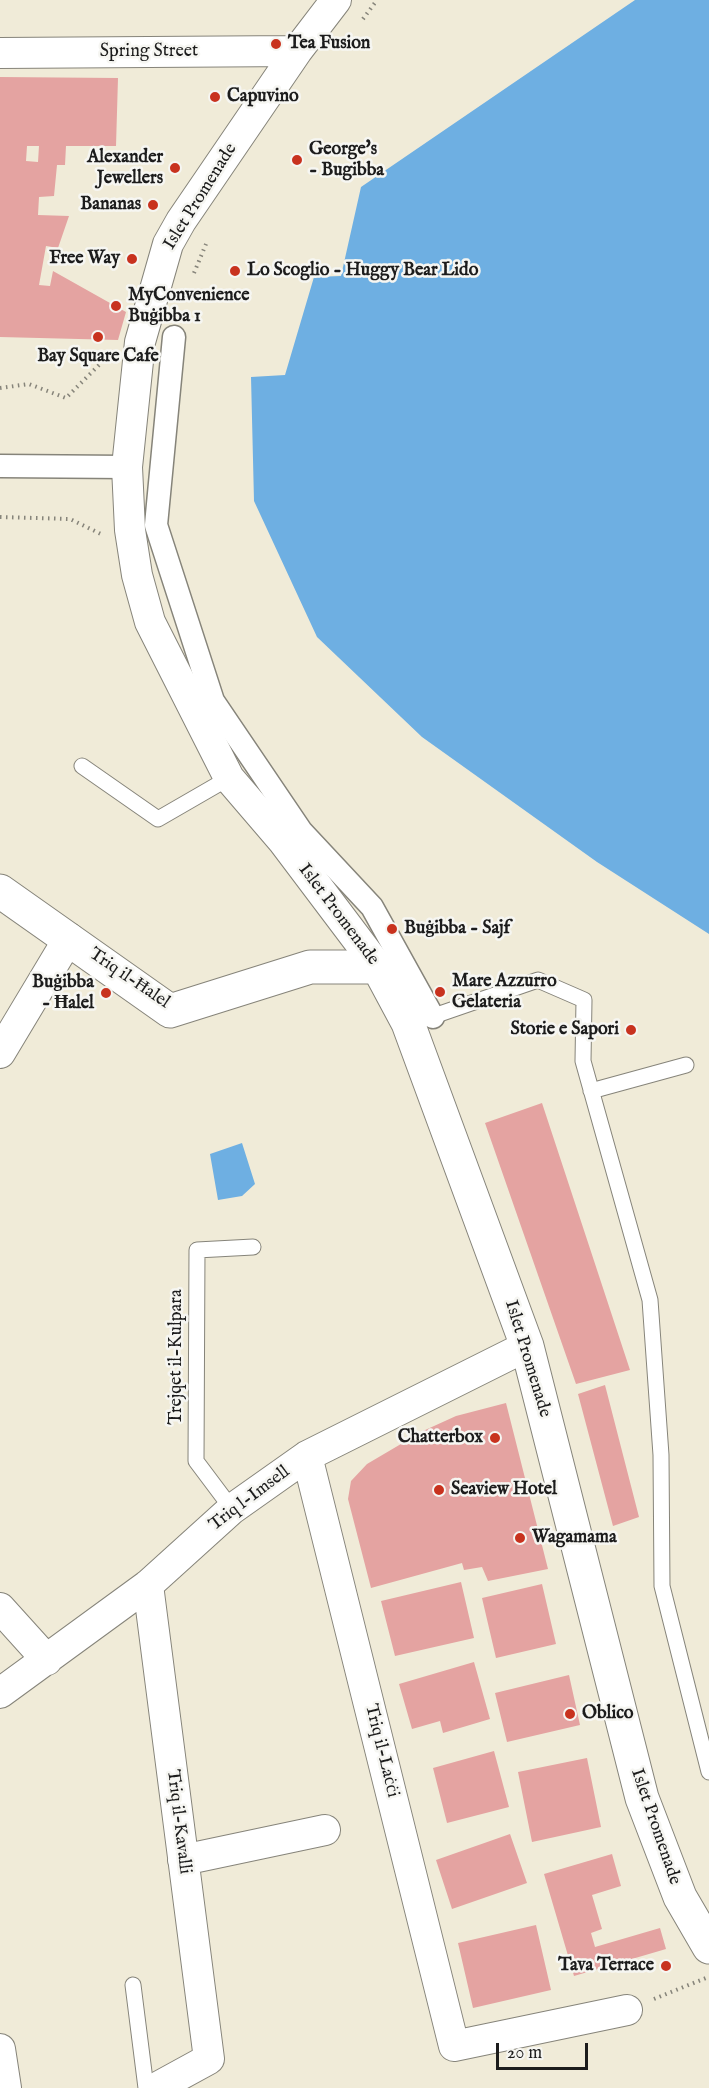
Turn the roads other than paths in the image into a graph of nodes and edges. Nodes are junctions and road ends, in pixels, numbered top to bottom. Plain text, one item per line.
1 (332, 3) edge
2 (297, 51) junction
3 (0, 53) edge
4 (174, 337) dead end
5 (0, 466) edge
6 (127, 467) junction
7 (82, 766) dead end
8 (229, 778) junction
9 (0, 891) edge
10 (69, 938) junction
11 (378, 967) junction
12 (421, 1020) junction
13 (0, 1053) edge
14 (686, 1065) dead end
15 (591, 1091) junction
16 (253, 1247) dead end
17 (527, 1346) junction
18 (307, 1456) junction
19 (232, 1509) junction
20 (148, 1585) junction
21 (0, 1608) edge
22 (47, 1660) junction
23 (0, 1693) edge
24 (709, 1772) edge
25 (325, 1830) dead end
26 (183, 1860) junction
27 (709, 1947) edge
28 (133, 1985) dead end
29 (627, 2010) road end
30 (0, 2049) edge
31 (6, 2088) edge
32 (146, 2088) edge
33 (156, 2088) edge

1 - 2 street, Islet Promenade
2 - 3 street, Spring Street
2 - 6 street, Islet Promenade
4 - 12 street
5 - 6 street
6 - 8 street, Islet Promenade
7 - 8 lane
8 - 11 street, Islet Promenade
9 - 10 street, Triq il-Ħalel
10 - 11 street, Triq il-Ħalel
10 - 13 street
11 - 12 street, Islet Promenade
12 - 15 lane
12 - 17 street, Islet Promenade
14 - 15 lane
15 - 24 lane
16 - 19 lane, Trejqet il-Kulpara
17 - 18 street, Triq l-Imsell
17 - 27 street, Islet Promenade
18 - 19 street, Triq l-Imsell
18 - 29 street, Triq il-Laċċi
19 - 20 street, Triq l-Imsell
20 - 22 street, Triq l-Imsell
20 - 26 street, Triq il-Kavalli
21 - 22 street
22 - 23 street, Triq l-Imsell
25 - 26 street
26 - 33 street, Triq il-Kavalli
28 - 32 lane
30 - 31 street

